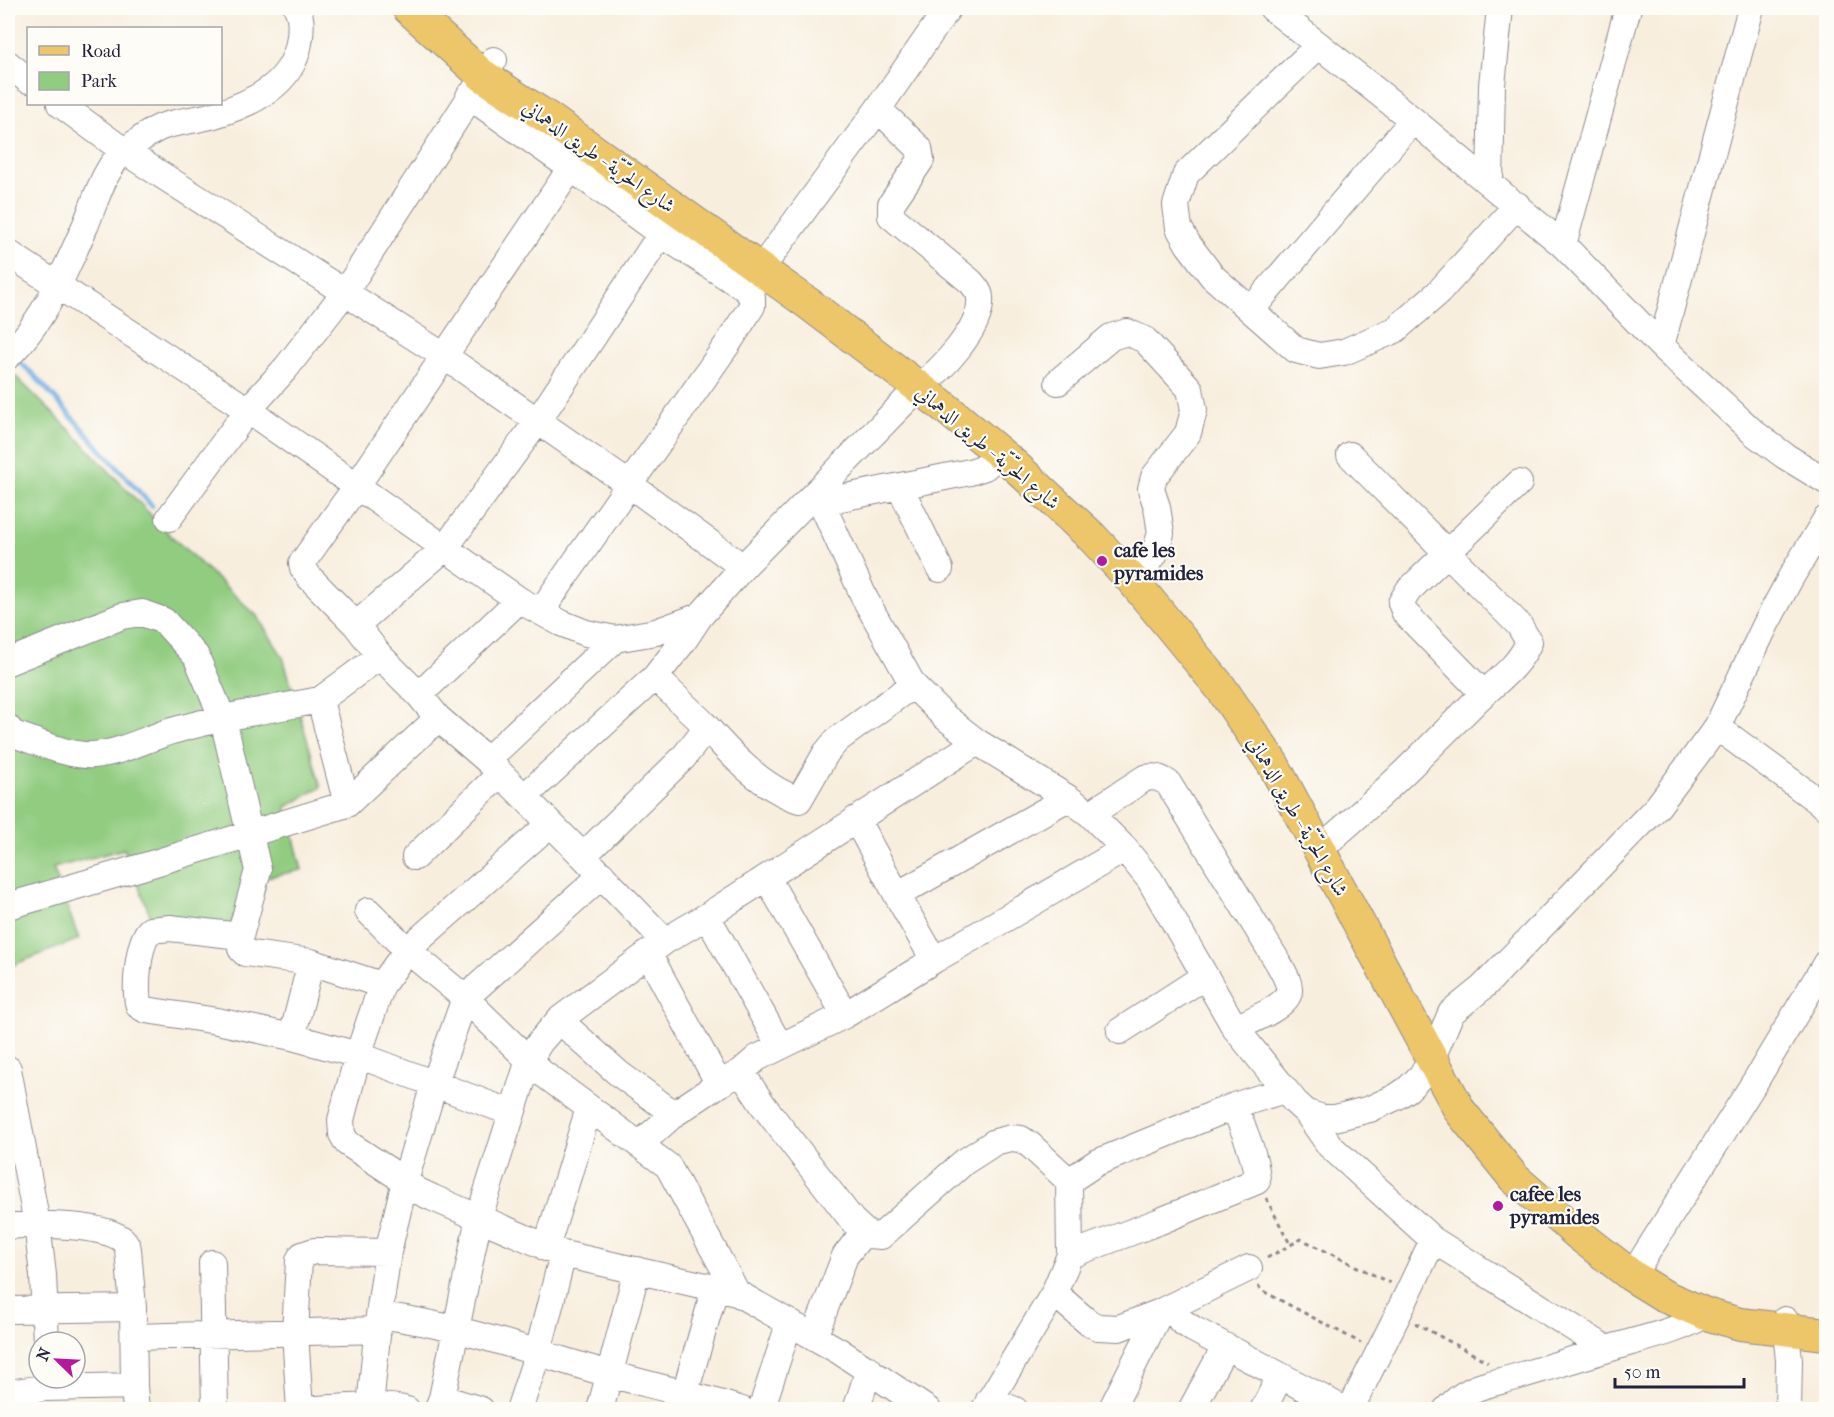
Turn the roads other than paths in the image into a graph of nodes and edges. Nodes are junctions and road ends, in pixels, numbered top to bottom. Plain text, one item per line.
1 (297, 8) edge
2 (408, 8) edge
3 (431, 8) edge
4 (948, 8) edge
5 (1500, 8) edge
6 (1628, 8) edge
7 (1751, 8) edge
8 (1287, 12) edge
9 (1319, 45) junction
10 (8, 64) edge
11 (482, 77) junction
12 (27, 79) edge
13 (61, 105) edge
14 (878, 109) junction
15 (1413, 120) junction
16 (124, 151) junction
17 (571, 168) junction
18 (1490, 183) junction
19 (1517, 206) junction
20 (661, 234) junction
21 (1563, 245) junction
22 (8, 253) edge
23 (765, 263) junction
24 (57, 287) junction
25 (345, 292) junction
26 (1251, 310) junction
27 (1661, 346) junction
28 (12, 352) edge
29 (444, 356) junction
30 (925, 382) junction
31 (1058, 382) dead end
32 (248, 410) junction
33 (537, 422) junction
34 (1000, 454) junction
35 (1350, 455) dead end
36 (1827, 481) edge
37 (1519, 483) dead end
38 (630, 485) junction
39 (356, 487) junction
40 (900, 487) junction
41 (816, 500) junction
42 (169, 518) dead end
43 (1827, 519) edge
44 (445, 548) junction
45 (1447, 552) junction
46 (743, 567) junction
47 (940, 569) dead end
48 (1138, 576) junction
49 (530, 606) junction
50 (700, 616) junction
51 (356, 625) junction
52 (615, 639) junction
53 (380, 656) junction
54 (8, 662) edge
55 (654, 677) junction
56 (913, 685) junction
57 (1484, 693) junction
58 (419, 695) junction
59 (320, 700) junction
60 (438, 718) junction
61 (223, 719) junction
62 (704, 724) junction
63 (1717, 727) junction
64 (8, 728) edge
65 (977, 742) junction
66 (493, 767) junction
67 (524, 797) junction
68 (1068, 798) junction
69 (347, 804) junction
70 (1827, 807) edge
71 (1090, 814) junction
72 (856, 819) junction
73 (550, 824) junction
74 (250, 833) junction
75 (1330, 840) junction
76 (1125, 849) junction
77 (583, 856) junction
78 (415, 857) dead end
79 (602, 875) junction
80 (767, 878) junction
81 (897, 895) junction
82 (8, 906) edge
83 (368, 911) dead end
84 (707, 916) junction
85 (240, 936) junction
86 (656, 947) junction
87 (407, 950) junction
88 (934, 960) junction
89 (311, 962) junction
90 (1827, 963) edge
91 (1205, 976) junction
92 (382, 985) junction
93 (465, 998) junction
94 (844, 1015) junction
95 (559, 1020) junction
96 (1235, 1028) junction
97 (1120, 1031) dead end
98 (292, 1037) junction
99 (780, 1046) junction
100 (1435, 1050) junction
101 (358, 1055) junction
102 (529, 1060) junction
103 (8, 1069) edge
104 (730, 1078) junction
105 (434, 1085) junction
106 (1284, 1090) junction
107 (10, 1104) edge
108 (1234, 1106) junction
109 (589, 1108) junction
110 (512, 1113) junction
111 (1307, 1113) junction
112 (674, 1114) junction
113 (639, 1145) junction
114 (17, 1175) edge
115 (405, 1181) junction
116 (1069, 1181) junction
117 (479, 1217) junction
118 (37, 1224) junction
119 (8, 1226) edge
120 (864, 1232) junction
121 (1432, 1240) junction
122 (555, 1251) junction
123 (388, 1252) junction
124 (1070, 1255) junction
125 (212, 1263) dead end
126 (1249, 1268) road end
127 (637, 1270) junction
128 (1635, 1271) junction
129 (726, 1291) junction
130 (1054, 1293) junction
131 (133, 1308) junction
132 (1165, 1309) junction
133 (8, 1310) edge
134 (45, 1310) junction
135 (1706, 1314) junction
136 (378, 1322) junction
137 (1827, 1322) edge
138 (789, 1324) junction
139 (1786, 1326) junction
140 (456, 1329) junction
141 (46, 1330) edge
142 (295, 1333) junction
143 (1827, 1334) edge
144 (213, 1335) junction
145 (134, 1337) junction
146 (814, 1338) junction
147 (1225, 1347) junction
148 (1606, 1349) junction
149 (538, 1352) junction
150 (868, 1369) junction
151 (610, 1374) junction
152 (1280, 1376) junction
153 (45, 1392) edge
154 (8, 1393) edge
155 (135, 1398) edge
156 (682, 1401) edge
157 (440, 1404) edge
158 (987, 1405) edge
159 (370, 1407) junction
160 (215, 1410) edge
161 (300, 1410) edge
162 (407, 1410) edge
163 (481, 1410) edge
164 (519, 1410) edge
165 (600, 1410) edge
166 (742, 1410) edge
167 (761, 1410) edge
168 (856, 1410) edge
169 (928, 1410) edge
170 (1015, 1410) edge
171 (1111, 1410) edge
172 (1191, 1410) edge
173 (1263, 1410) edge
174 (1345, 1410) edge
175 (1350, 1410) edge
176 (1446, 1410) edge
177 (1788, 1410) edge

1 - 16 street
2 - 11 main road, شارع الحرّيّة - طريق الدهماني
3 - 11 main road, شارع الحرّيّة - طريق الدهماني
4 - 14 street
5 - 18 street
6 - 21 street
7 - 27 street
8 - 9 street
9 - 15 street
9 - 26 street
10 - 12 street
11 - 17 street
11 - 23 main road, شارع الحرّيّة - طريق الدهماني
11 - 25 street
13 - 16 street
14 - 23 street
14 - 30 street
15 - 18 street
15 - 26 street
16 - 24 street
16 - 25 street
17 - 20 street
17 - 29 street
18 - 19 street
19 - 21 street
19 - 26 street
20 - 33 street
20 - 38 street
21 - 27 street
22 - 24 street
23 - 30 main road, شارع الحرّيّة - طريق الدهماني
24 - 28 street
24 - 32 street
25 - 29 street
25 - 32 street
27 - 36 street
29 - 33 street
29 - 39 street
30 - 34 main road, شارع الحرّيّة - طريق الدهماني
30 - 41 street
30 - 48 main road, شارع الحرّيّة - طريق الدهماني
31 - 48 street
32 - 39 street
32 - 42 street
33 - 38 street
33 - 44 street
34 - 40 street
34 - 48 main road, شارع الحرّيّة - طريق الدهماني
35 - 45 street
37 - 45 street
38 - 46 street
38 - 49 street
39 - 44 street
39 - 51 street
40 - 41 street
40 - 47 street
41 - 46 street
41 - 56 street
43 - 63 street
44 - 49 street
44 - 51 street
45 - 57 street
45 - 57 street
46 - 50 street
48 - 75 main road, شارع الحرّيّة - طريق الدهماني
48 - 100 main road, شارع الحرّيّة - طريق الدهماني
49 - 52 street
49 - 58 street
50 - 52 street
50 - 55 street
51 - 53 street
52 - 66 street
53 - 58 street
53 - 59 street
54 - 61 street
55 - 62 street
55 - 67 street
56 - 62 street
56 - 65 street
57 - 75 street
58 - 60 street
59 - 61 street
59 - 69 street
60 - 66 street
60 - 69 street
61 - 64 street
61 - 74 street
62 - 77 street
63 - 70 street
63 - 100 street
65 - 68 street
65 - 72 street
66 - 67 street
66 - 78 street
67 - 73 street
68 - 71 street
68 - 81 street
69 - 74 street
71 - 76 street
71 - 96 street
72 - 80 street
72 - 81 street
73 - 77 street
73 - 87 street
74 - 82 street
74 - 85 street
75 - 100 main road, شارع الحرّيّة - طريق الدهماني
76 - 88 street
76 - 91 street
77 - 79 street
79 - 86 street
79 - 93 street
80 - 84 street
80 - 94 street
81 - 88 street
83 - 87 street
84 - 86 street
84 - 99 street
85 - 89 street
85 - 98 street
86 - 95 street
86 - 104 street
87 - 92 street
87 - 93 street
88 - 94 street
89 - 92 street
89 - 98 street
90 - 128 street
91 - 96 street
91 - 97 street
92 - 101 street
93 - 102 street
93 - 105 street
94 - 99 street
95 - 102 street
95 - 112 street
96 - 106 street
98 - 101 street
99 - 104 street
100 - 111 street
100 - 128 main road, شارع الحرّيّة - طريق الدهماني
101 - 105 street
101 - 115 street
102 - 109 street
102 - 110 street
103 - 107 street
104 - 112 street
104 - 120 street
105 - 110 street
105 - 115 street
106 - 108 street
106 - 111 street
107 - 114 street
108 - 116 street
108 - 124 street
109 - 113 street
109 - 122 street
110 - 117 street
111 - 121 street
112 - 113 street
113 - 129 street
114 - 118 street
115 - 117 street
115 - 123 street
116 - 120 street
116 - 124 street
117 - 122 street
117 - 140 street
118 - 119 street
118 - 131 street
118 - 134 street
120 - 146 street
121 - 148 street
121 - 175 street
122 - 127 street
122 - 149 street
123 - 136 street
123 - 142 street
124 - 130 street
125 - 144 street
126 - 132 street
127 - 129 street
127 - 151 street
128 - 135 main road, شارع الحرّيّة - طريق الدهماني
128 - 139 main road, شارع الحرّيّة - طريق الدهماني
129 - 138 street
129 - 156 street
130 - 132 street
130 - 158 street
131 - 134 street
131 - 145 street
132 - 147 street
132 - 171 street
133 - 134 street
134 - 141 street
135 - 139 main road, شارع الحرّيّة - طريق الدهماني
135 - 148 street
136 - 140 street
136 - 142 street
136 - 159 street
137 - 139 main road, شارع الحرّيّة - طريق الدهماني
138 - 146 street
138 - 167 street
139 - 143 main road, شارع الحرّيّة - طريق الدهماني
139 - 177 street
140 - 149 street
140 - 157 street
142 - 144 street
142 - 161 street
144 - 145 street
144 - 160 street
145 - 155 street
146 - 150 street
147 - 152 street
147 - 172 street
148 - 176 street
149 - 151 street
149 - 164 street
150 - 168 street
150 - 169 street
151 - 156 street
151 - 165 street
152 - 173 street
152 - 174 street
153 - 154 street
153 - 155 street
156 - 166 street
157 - 163 street
158 - 170 street
159 - 161 street
159 - 162 street

